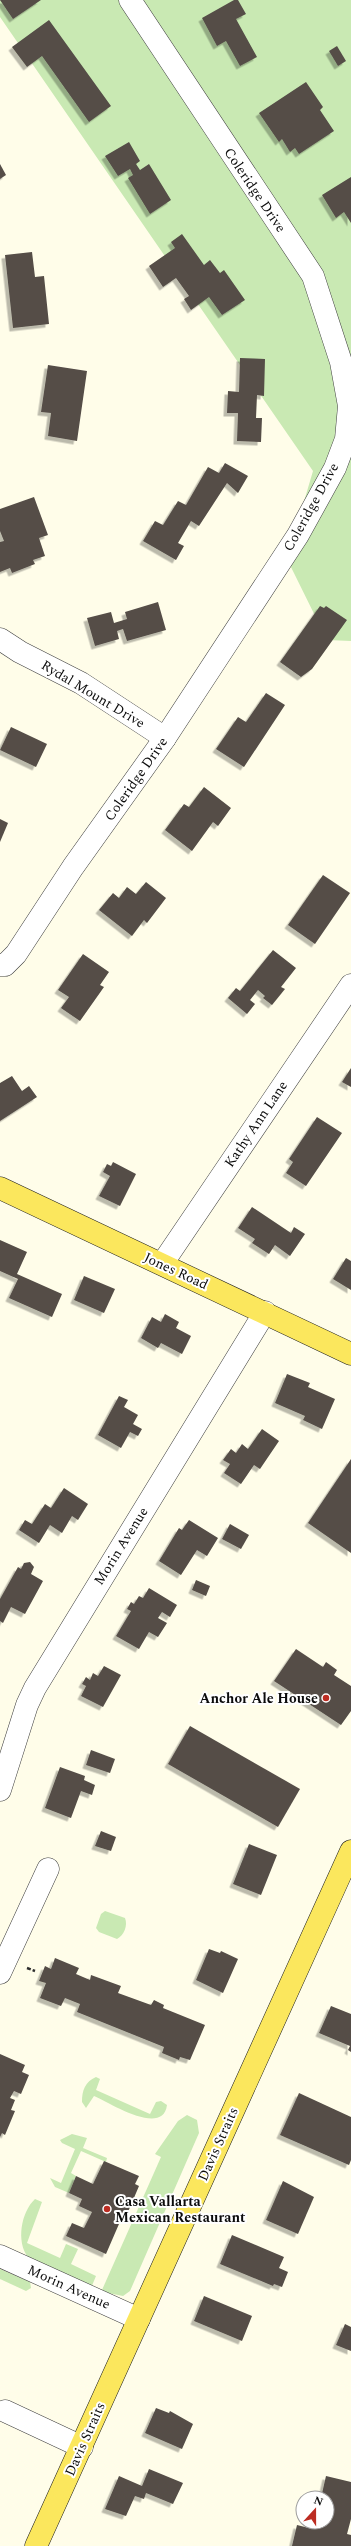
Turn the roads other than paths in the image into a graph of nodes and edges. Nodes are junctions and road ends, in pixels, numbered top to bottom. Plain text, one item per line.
1 (130, 0) edge
2 (0, 639) edge
3 (165, 738) junction
4 (3, 965) edge
5 (351, 985) edge
6 (0, 1188) edge
7 (162, 1264) junction
8 (265, 1312) junction
9 (351, 1354) edge
10 (0, 1790) edge
11 (351, 1851) edge
12 (48, 1869) dead end
13 (0, 1974) edge
14 (0, 2256) edge
15 (139, 2319) junction
16 (4, 2411) dead end
17 (82, 2447) junction
18 (36, 2546) edge

1 - 3 street, Coleridge Drive
2 - 3 street, Rydal Mount Drive
3 - 4 street, Coleridge Drive
5 - 7 street, Kathy Ann Lane
6 - 7 main road, Jones Road
7 - 8 main road, Jones Road
8 - 9 main road, Jones Road
8 - 10 street, Morin Avenue
11 - 15 main road, Davis Straits
12 - 13 street
14 - 15 street, Morin Avenue
15 - 17 main road, Davis Straits
16 - 17 street
17 - 18 main road, Davis Straits

